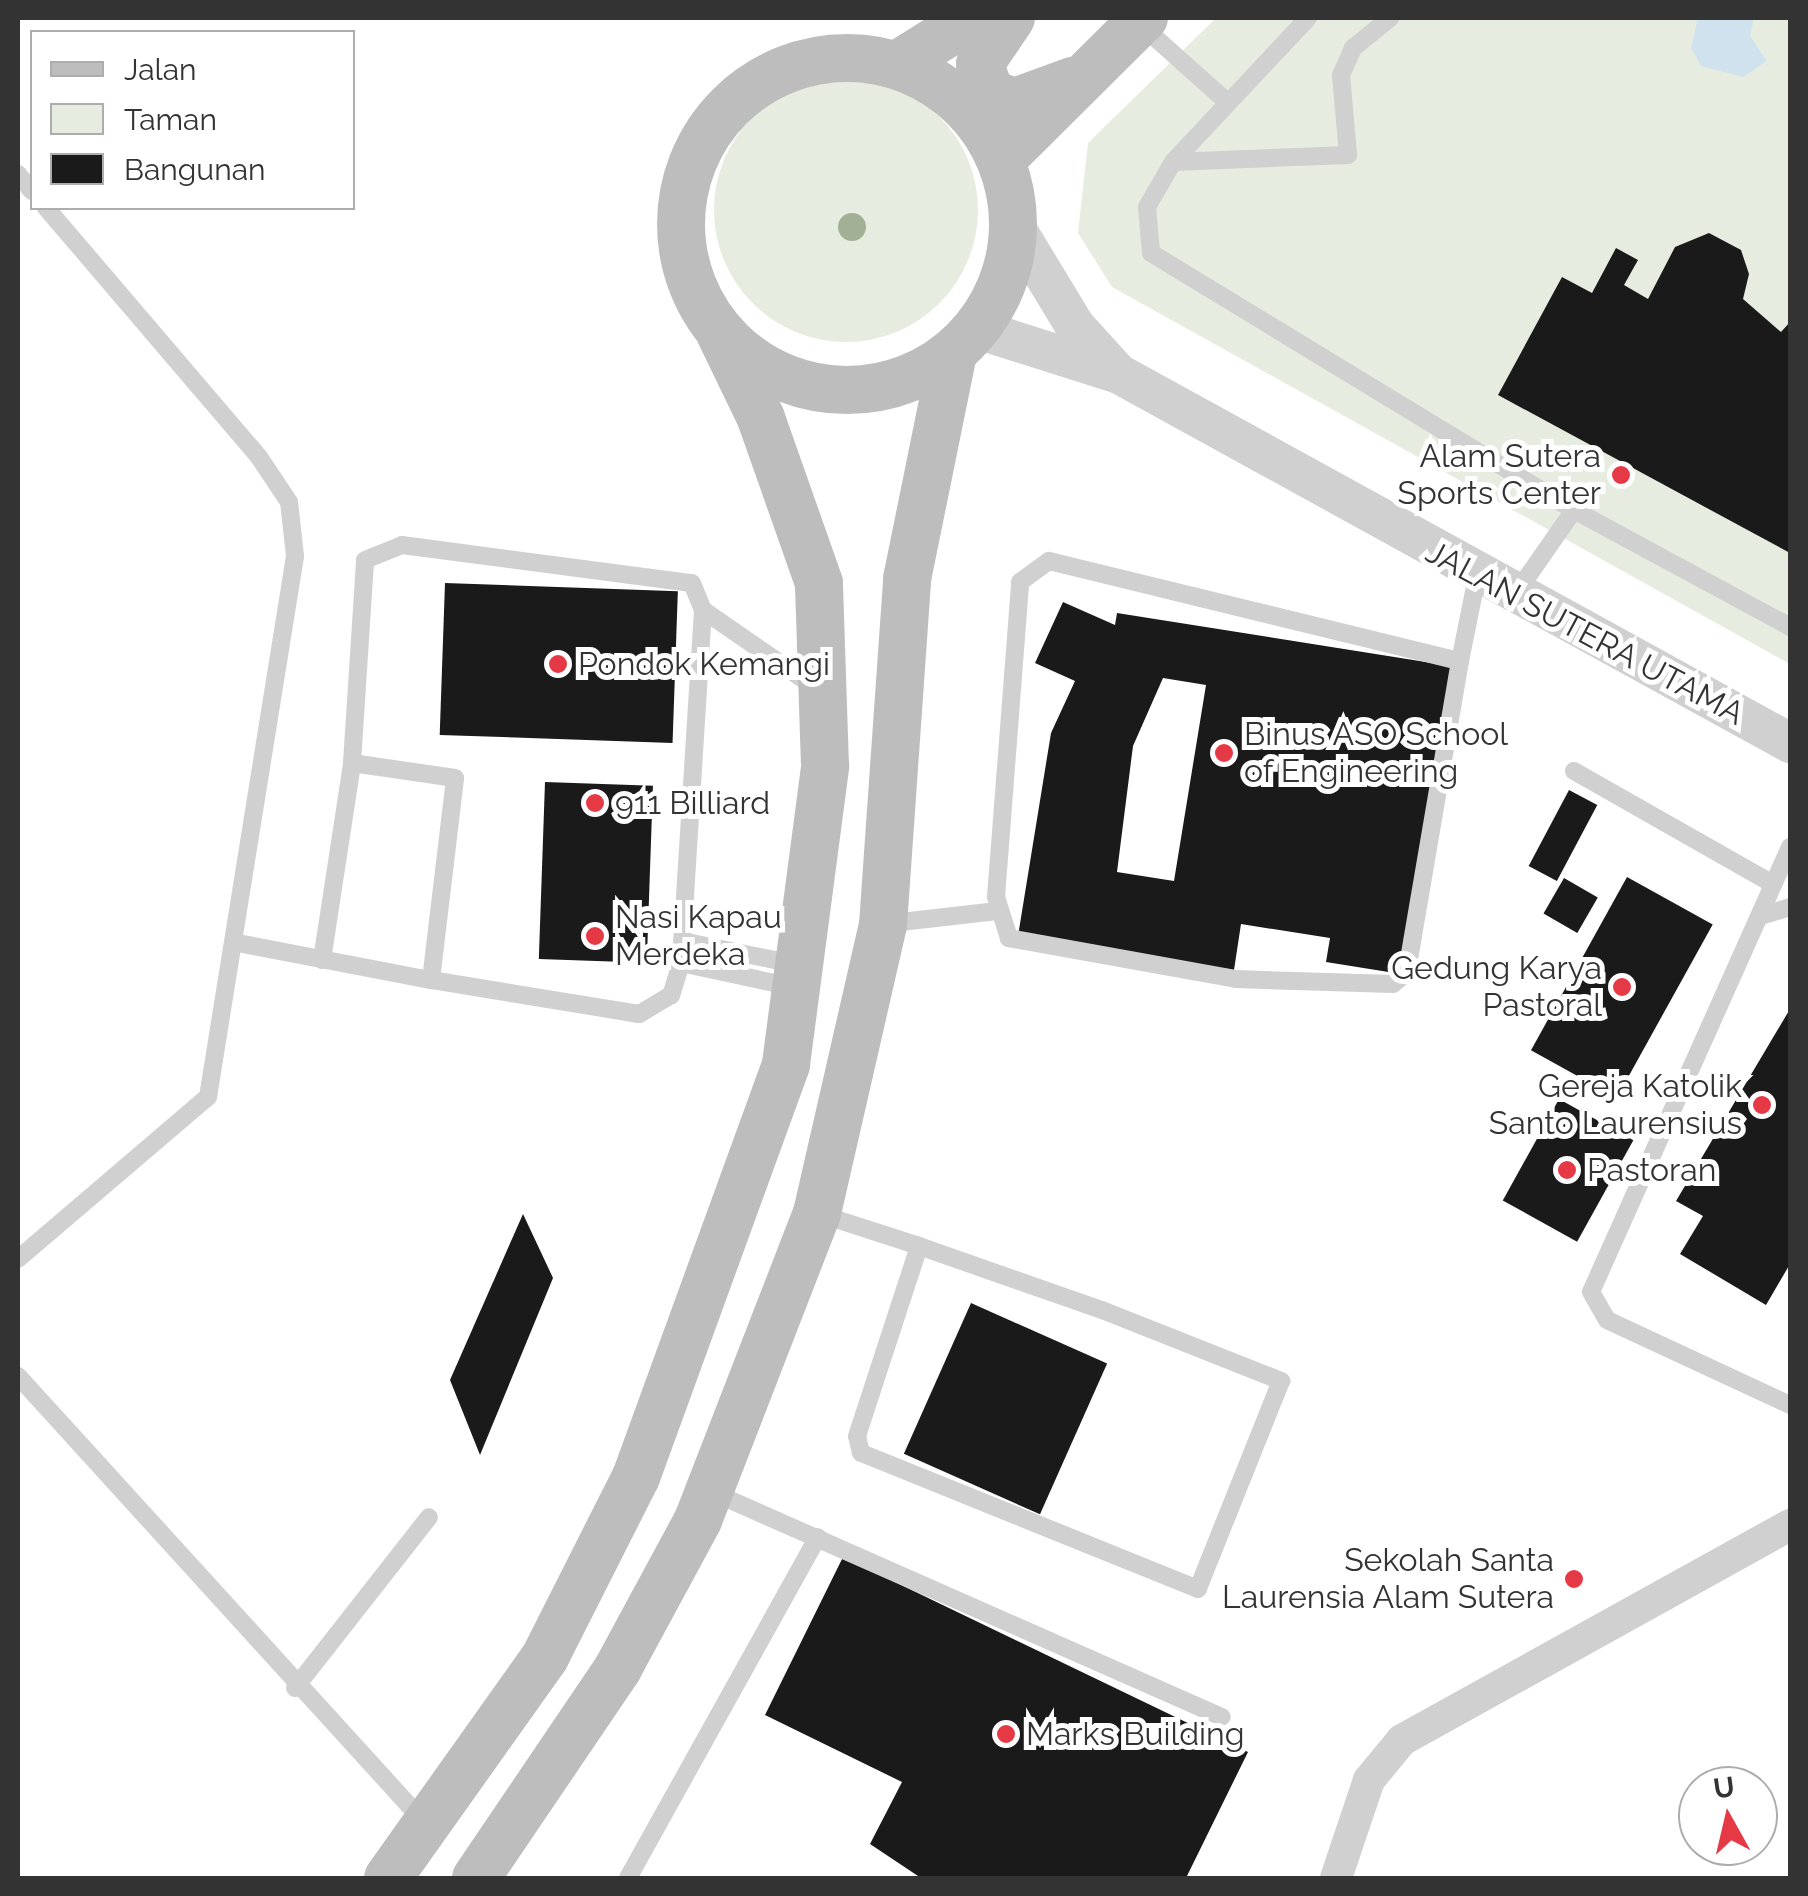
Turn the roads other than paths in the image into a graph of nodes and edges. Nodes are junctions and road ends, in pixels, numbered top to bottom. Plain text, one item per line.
1 (972, 18) edge
2 (1011, 18) edge
3 (1308, 18) edge
4 (1390, 18) edge
5 (1141, 20) edge
6 (897, 64) junction
7 (1084, 76) junction
8 (1226, 101) junction
9 (1002, 159) junction
10 (1173, 162) junction
11 (48, 210) edge
12 (1014, 227) junction
13 (720, 333) junction
14 (965, 341) junction
15 (1118, 374) junction
16 (1574, 510) junction
17 (1476, 577) junction
18 (1514, 597) junction
19 (703, 610) junction
20 (1790, 627) edge
21 (1460, 661) junction
22 (824, 694) junction
23 (1790, 743) edge
24 (352, 763) junction
25 (1574, 771) dead end
26 (1790, 847) edge
27 (1773, 884) junction
28 (1790, 907) edge
29 (997, 911) junction
30 (1761, 916) junction
31 (883, 924) junction
32 (682, 941) junction
33 (238, 943) junction
34 (322, 960) junction
35 (681, 962) junction
36 (798, 976) junction
37 (431, 980) junction
38 (817, 1213) junction
39 (918, 1246) junction
40 (18, 1259) edge
41 (18, 1376) edge
42 (1790, 1405) edge
43 (712, 1492) junction
44 (429, 1517) dead end
45 (1790, 1526) edge
46 (818, 1538) junction
47 (296, 1688) junction
48 (1222, 1718) dead end
49 (431, 1829) junction
50 (388, 1878) edge
51 (476, 1878) edge
52 (628, 1878) edge
53 (1336, 1878) edge

1 - 6 main road
2 - 7 main road
3 - 8 lane
4 - 10 lane
5 - 7 main road
5 - 8 lane
6 - 9 main road
6 - 13 main road
7 - 9 main road
8 - 10 lane
9 - 12 main road
10 - 16 lane
11 - 33 lane
12 - 14 main road
12 - 15 street, JALAN SUTERA UTAMA
13 - 14 main road
13 - 22 main road
14 - 15 street, JALAN SUTERA UTAMA
14 - 31 main road
15 - 17 street, JALAN SUTERA UTAMA
16 - 18 lane
16 - 20 lane
17 - 18 street, JALAN SUTERA UTAMA
17 - 21 lane
18 - 23 street, JALAN SUTERA UTAMA
19 - 22 lane
19 - 24 lane
19 - 32 lane
21 - 29 lane
21 - 29 lane
22 - 36 main road
24 - 34 lane
24 - 37 lane
25 - 27 lane
26 - 27 lane
27 - 30 lane
28 - 30 lane
29 - 31 lane
30 - 42 lane
31 - 38 main road
32 - 35 lane
32 - 36 lane
33 - 34 lane
33 - 40 lane
34 - 37 lane
35 - 36 lane
35 - 37 lane
36 - 49 main road
38 - 39 lane
38 - 43 main road
39 - 39 lane
41 - 47 lane
43 - 46 lane
43 - 51 main road
44 - 47 lane
45 - 53 street
46 - 48 lane
46 - 52 lane
47 - 49 lane
49 - 50 main road

